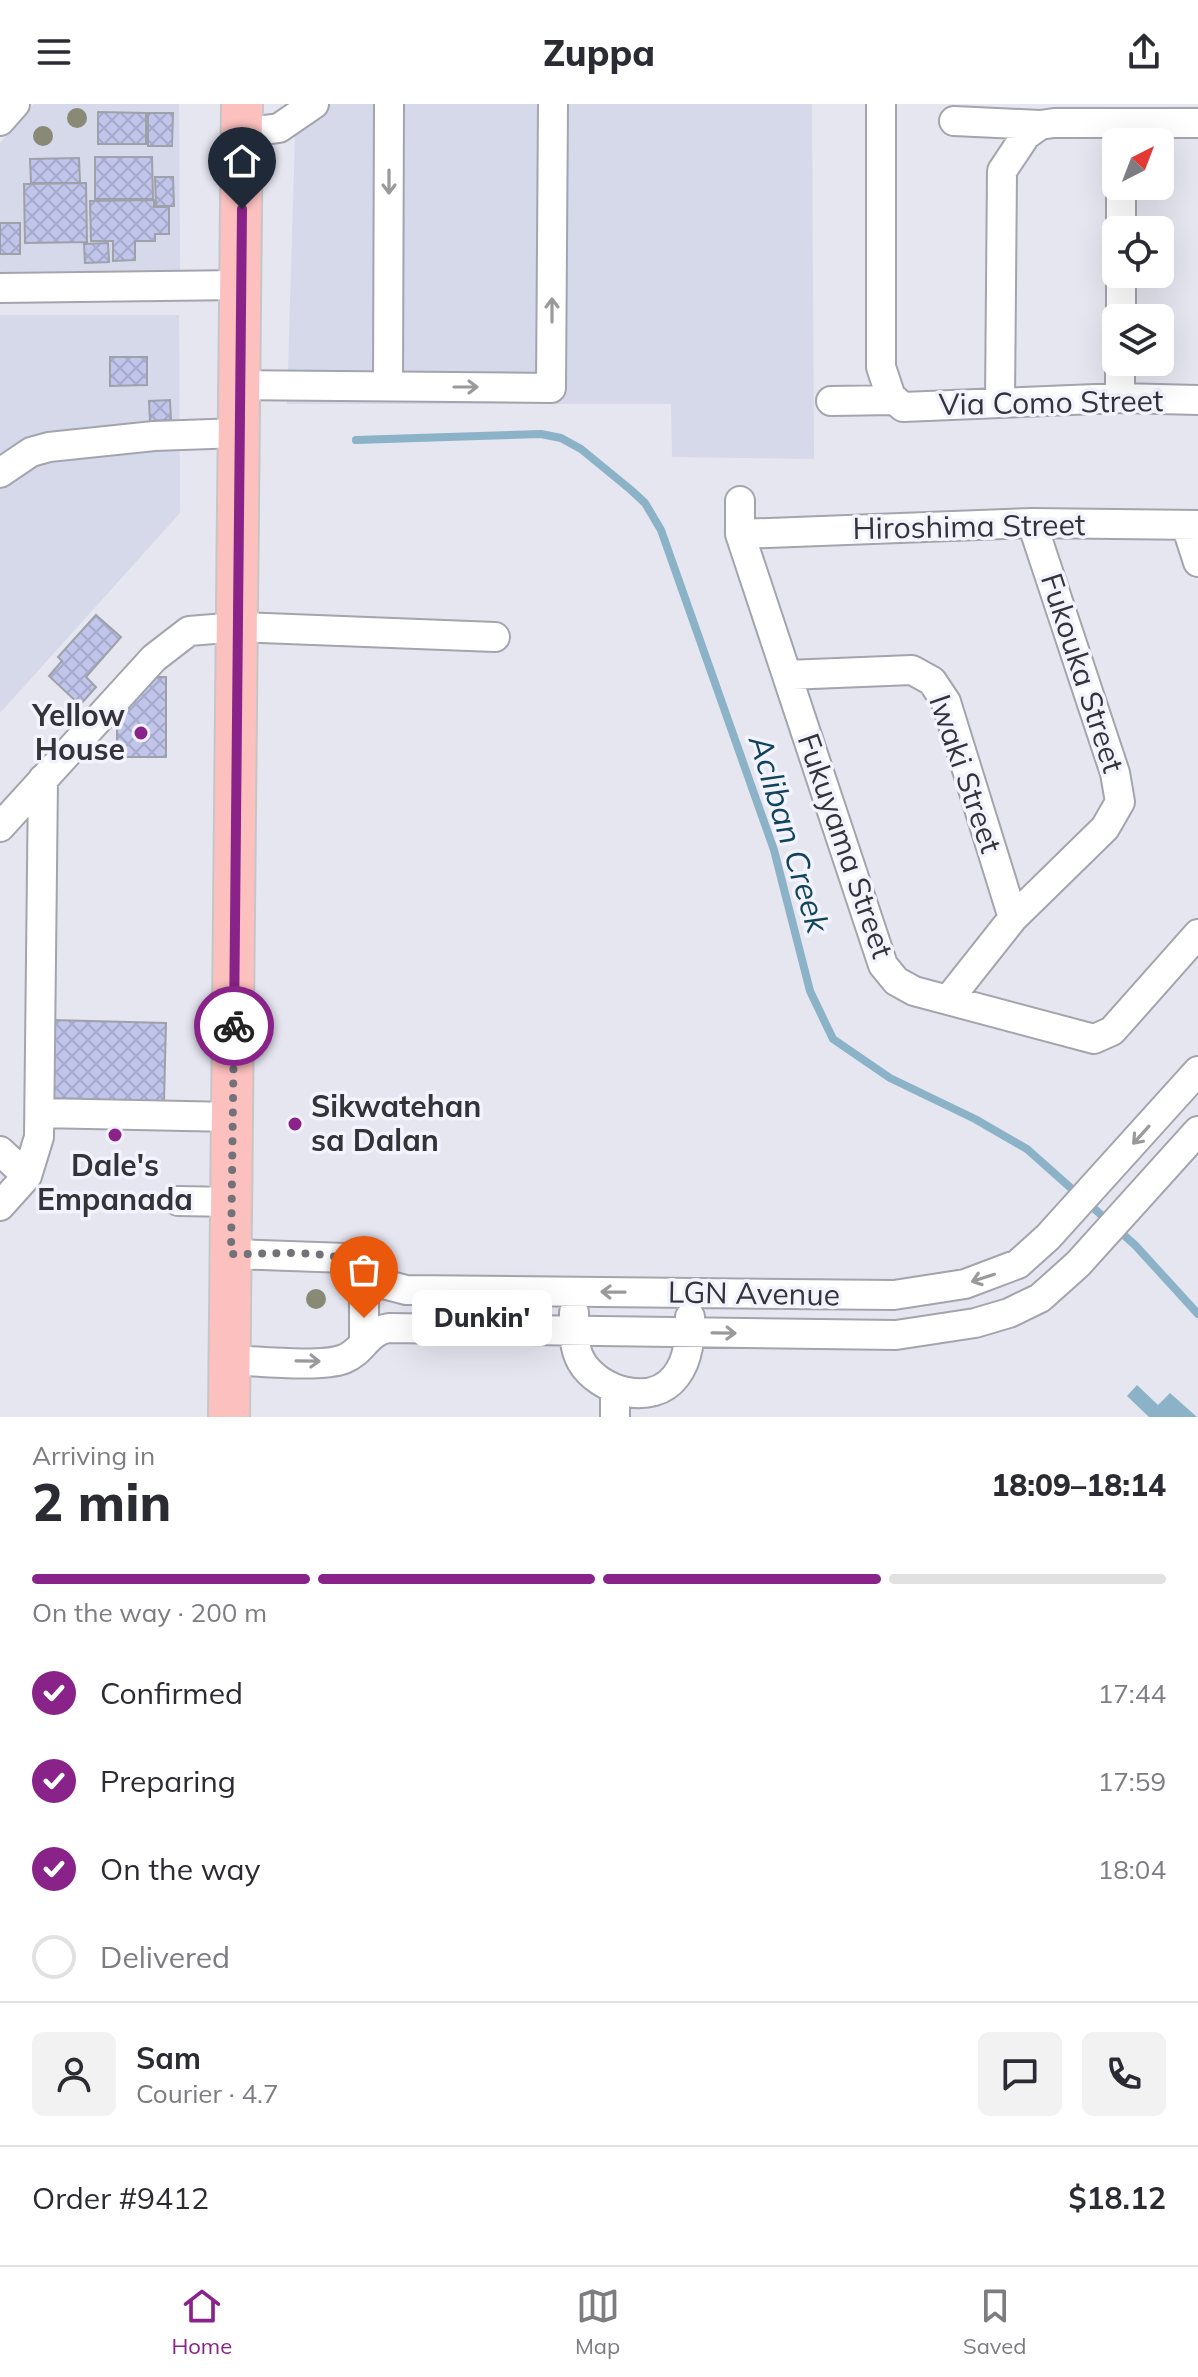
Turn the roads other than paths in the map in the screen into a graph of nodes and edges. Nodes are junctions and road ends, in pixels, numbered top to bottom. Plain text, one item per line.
1 (15, 104) edge
2 (314, 104) edge
3 (389, 104) edge
4 (553, 104) edge
5 (881, 104) edge
6 (242, 118) edge
7 (0, 121) edge
8 (954, 121) dead end
9 (1198, 123) edge
10 (1040, 125) junction
11 (1160, 128) edge
12 (1102, 131) edge
13 (242, 285) junction
14 (0, 288) edge
15 (1120, 376) edge
16 (241, 385) junction
17 (388, 386) junction
18 (1120, 398) junction
19 (1198, 400) edge
20 (831, 401) dead end
21 (1000, 401) junction
22 (899, 404) junction
23 (240, 433) junction
24 (0, 473) edge
25 (740, 501) dead end
26 (1032, 523) junction
27 (1192, 525) edge
28 (740, 534) junction
29 (1198, 562) edge
30 (238, 627) junction
31 (495, 637) dead end
32 (787, 675) junction
33 (43, 779) junction
34 (0, 827) edge
35 (1013, 918) junction
36 (1198, 934) edge
37 (948, 1000) junction
38 (1196, 1074) edge
39 (40, 1113) junction
40 (233, 1117) junction
41 (1198, 1131) edge
42 (0, 1151) edge
43 (27, 1176) junction
44 (178, 1201) dead end
45 (232, 1202) junction
46 (0, 1206) edge
47 (231, 1254) junction
48 (1018, 1264) junction
49 (364, 1269) junction
50 (575, 1292) junction
51 (690, 1293) junction
52 (873, 1295) junction
53 (1040, 1298) junction
54 (574, 1331) junction
55 (690, 1333) junction
56 (873, 1335) junction
57 (364, 1343) junction
58 (230, 1360) junction
59 (615, 1404) edge
60 (655, 1404) edge
61 (229, 1417) edge

1 - 7 street
2 - 6 street
3 -> 17 street
17 -> 4 street
5 - 22 street
6 - 13 highway
8 - 10 street
9 - 11 street
10 - 12 street
10 - 21 street
13 - 14 street
13 - 16 highway
15 - 18 street
16 - 17 street
16 - 23 highway
18 - 19 street, Via Como Street
18 - 21 street, Via Como Street
20 - 22 street, Via Como Street
21 - 22 street, Via Como Street
23 - 24 street
23 - 30 highway
25 - 28 street, Fukuyama Street
26 - 27 street, Hiroshima Street
26 - 28 street, Hiroshima Street
26 - 35 street, Fukouka Street
27 - 29 street
28 - 32 street, Fukuyama Street
30 - 31 street
30 - 33 street
30 - 40 highway
32 - 35 street, Iwaki Street
32 - 37 street, Fukuyama Street
33 - 34 street
33 - 39 street
35 - 37 street, Fukouka Street
36 - 37 street, Fukuyama Street
38 -> 48 street, LGN Avenue
39 - 40 street
39 - 43 street
40 - 45 highway
41 - 53 street, LGN Avenue
42 - 43 street
43 - 46 street
44 - 45 street
45 - 47 highway
47 - 49 street, LGN Avenue
47 - 58 highway
48 -> 52 street, LGN Avenue
48 - 53 street
49 - 50 street, LGN Avenue
49 - 57 street
51 -> 50 street, LGN Avenue
50 - 54 street
51 - 52 street, LGN Avenue
51 - 55 street
52 - 56 street
53 - 56 street, LGN Avenue
54 - 55 street, LGN Avenue
54 - 57 street, LGN Avenue
54 - 59 street
55 -> 56 street, LGN Avenue
55 - 60 street
58 -> 57 street, LGN Avenue
58 - 61 highway
59 - 60 street

